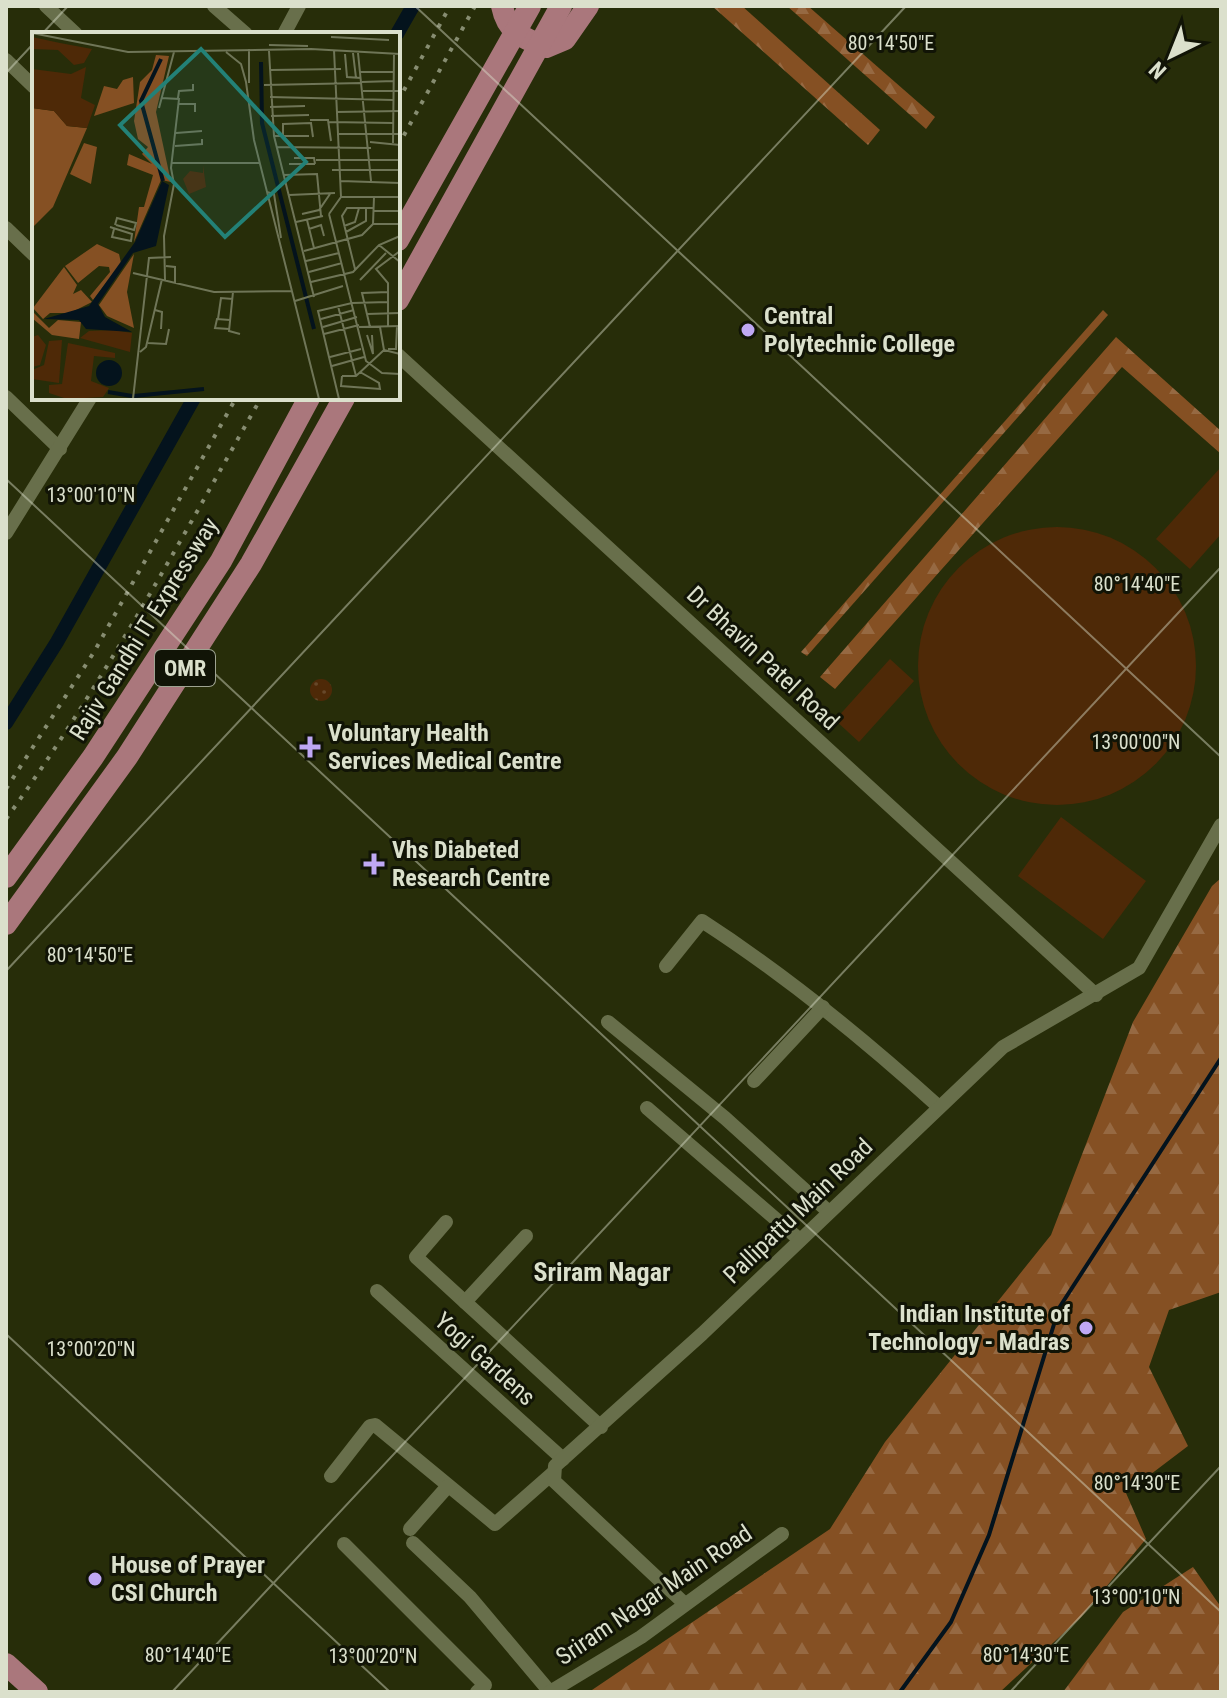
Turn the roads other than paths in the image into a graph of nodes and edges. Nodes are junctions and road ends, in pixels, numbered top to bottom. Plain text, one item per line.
1 (46, 6) edge
2 (214, 6) edge
3 (299, 6) edge
4 (502, 6) edge
5 (530, 6) edge
6 (561, 6) edge
7 (588, 6) edge
8 (74, 32) edge
9 (244, 32) edge
10 (285, 32) edge
11 (6, 60) edge
12 (32, 85) edge
13 (6, 228) edge
14 (400, 236) edge
15 (32, 253) edge
16 (400, 296) edge
17 (400, 357) edge
18 (6, 397) edge
19 (89, 400) edge
20 (308, 400) edge
21 (343, 400) edge
22 (60, 449) junction
23 (6, 533) edge
24 (1221, 825) edge
25 (11, 870) edge
26 (6, 887) edge
27 (6, 924) edge
28 (666, 966) dead end
29 (1096, 995) junction
30 (823, 1007) junction
31 (608, 1022) dead end
32 (754, 1081) dead end
33 (939, 1107) junction
34 (647, 1108) dead end
35 (829, 1212) junction
36 (446, 1222) dead end
37 (526, 1236) dead end
38 (800, 1240) junction
39 (377, 1291) dead end
40 (465, 1302) junction
41 (601, 1427) junction
42 (563, 1459) junction
43 (331, 1476) dead end
44 (554, 1477) junction
45 (448, 1486) junction
46 (782, 1534) dead end
47 (344, 1544) dead end
48 (685, 1604) junction
49 (6, 1664) edge
50 (6, 1684) edge
51 (14, 1692) edge
52 (37, 1692) edge
53 (477, 1692) edge
54 (550, 1692) edge

1 - 8 street
2 - 9 street
3 - 10 street
4 - 7 main road
5 - 14 main road
6 - 16 main road
11 - 12 street
13 - 15 street
17 - 29 street, Dr Bhavin Patel Road
18 - 22 street
19 - 22 street
20 - 25 main road, Rajiv Gandhi IT Expressway / OMR
21 - 27 main road, OMR
22 - 23 street
24 - 29 street, Pallipattu Main Road
25 - 26 main road, Rajiv Gandhi IT Expressway
28 - 30 street
29 - 33 street, Pallipattu Main Road
30 - 32 street
30 - 33 street
31 - 35 street
33 - 35 street, Pallipattu Main Road
34 - 38 street
35 - 38 street, Pallipattu Main Road
36 - 40 street
37 - 40 street
38 - 41 street, Pallipattu Main Road
39 - 42 street, Yogi Gardens
40 - 41 street
41 - 42 street, Pallipattu Main Road
42 - 44 street, Pallipattu Main Road
43 - 45 street
44 - 45 street, Pallipattu Main Road
44 - 48 street
45 - 54 street
46 - 48 street, Sriram Nagar Main Road
47 - 53 street
48 - 54 street, Sriram Nagar Main Road
49 - 52 main road
50 - 51 main road

